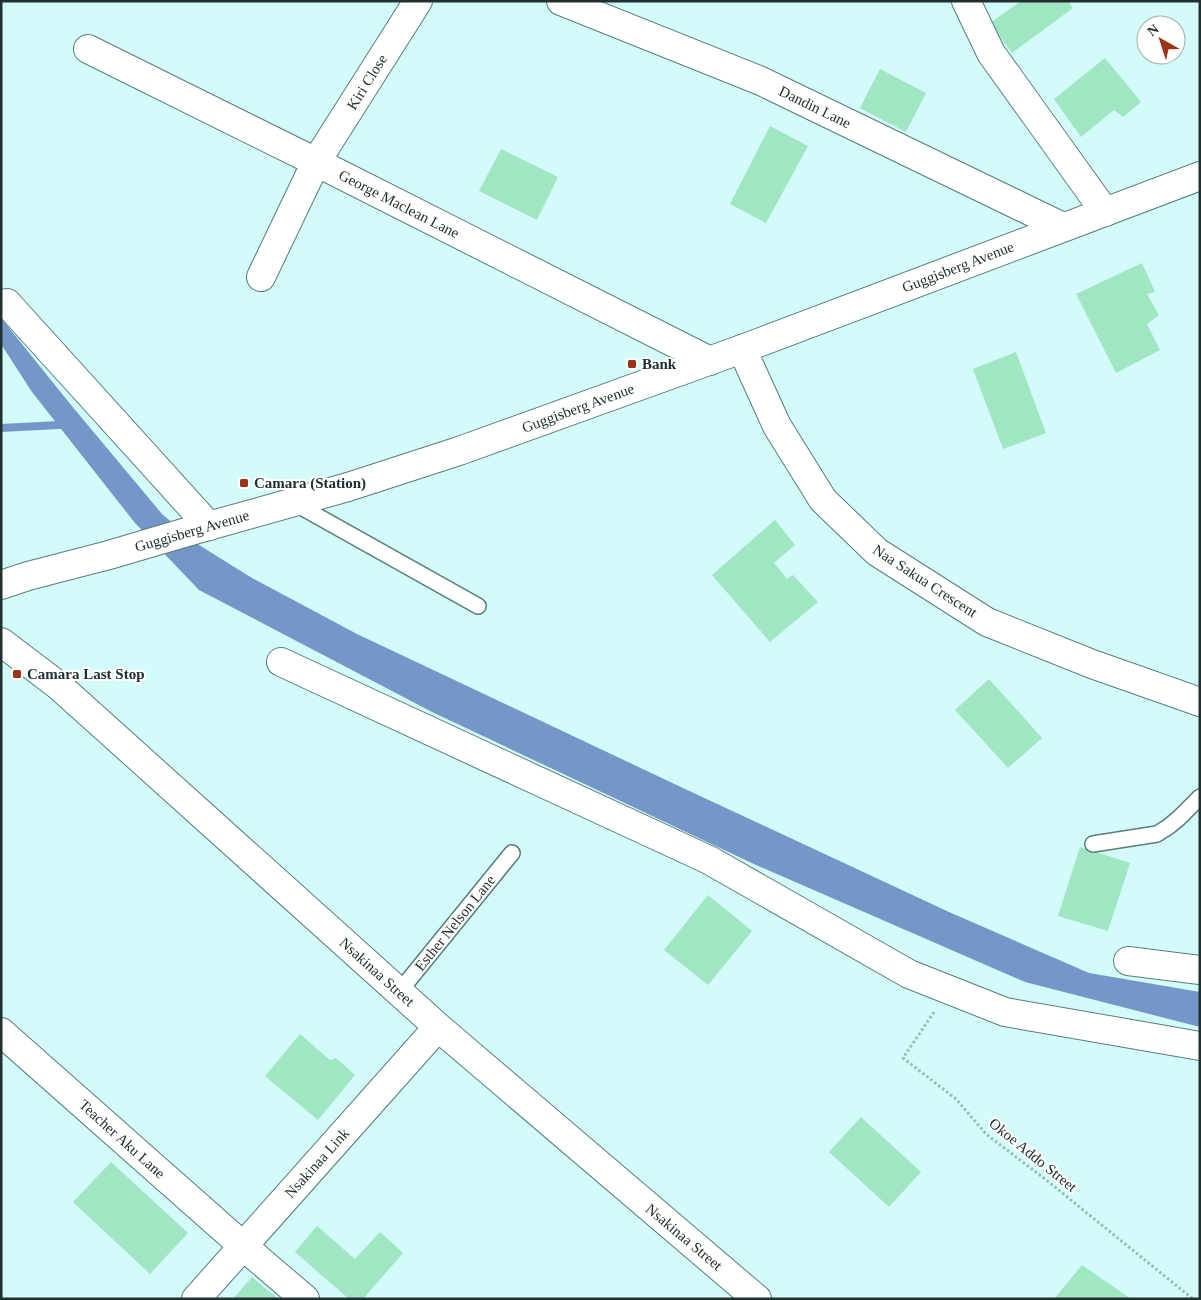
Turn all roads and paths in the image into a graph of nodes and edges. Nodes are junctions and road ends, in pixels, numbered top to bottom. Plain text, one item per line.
1 (418, 1) edge
2 (561, 1) edge
3 (966, 1) edge
4 (88, 49) dead end
5 (316, 162) junction
6 (1200, 176) edge
7 (1105, 212) junction
8 (1063, 228) junction
9 (261, 277) dead end
10 (7, 303) dead end
11 (742, 349) junction
12 (710, 361) junction
13 (293, 502) junction
14 (198, 529) junction
15 (1, 585) edge
16 (478, 606) dead end
17 (1, 642) edge
18 (282, 662) dead end
19 (1200, 702) edge
20 (1200, 797) edge
21 (1093, 844) dead end
22 (512, 853) dead end
23 (1128, 961) dead end
24 (1200, 970) edge
25 (949, 990) junction
26 (399, 992) junction
27 (438, 1027) junction
28 (1, 1032) edge
29 (1200, 1046) edge
30 (243, 1246) junction
31 (196, 1299) edge
32 (304, 1299) edge
33 (757, 1299) edge
34 (1193, 1299) edge

1 - 5 street, Kiri Close
2 - 8 street, Dandin Lane
3 - 7 street
4 - 5 street, George Maclean Lane
5 - 9 street, Kiri Close
5 - 12 street, George Maclean Lane
6 - 7 street, Guggisberg Avenue
7 - 8 street, Guggisberg Avenue
8 - 11 street, Guggisberg Avenue
10 - 14 street
11 - 12 street, Guggisberg Avenue
11 - 19 street, Naa Sakua Crescent
12 - 13 street, Guggisberg Avenue
13 - 14 street, Guggisberg Avenue
13 - 16 lane
14 - 15 street, Guggisberg Avenue
17 - 26 street, Nsakinaa Street
18 - 25 street
20 - 21 lane
22 - 26 lane, Esther Nelson Lane
23 - 24 street
25 - 29 street
25 - 34 path, Okoe Addo Street
26 - 27 street, Nsakinaa Street
27 - 30 street, Nsakinaa Link
27 - 33 street, Nsakinaa Street
28 - 30 street, Teacher Aku Lane
30 - 31 street, Nsakinaa Link
30 - 32 street, Teacher Aku Lane

